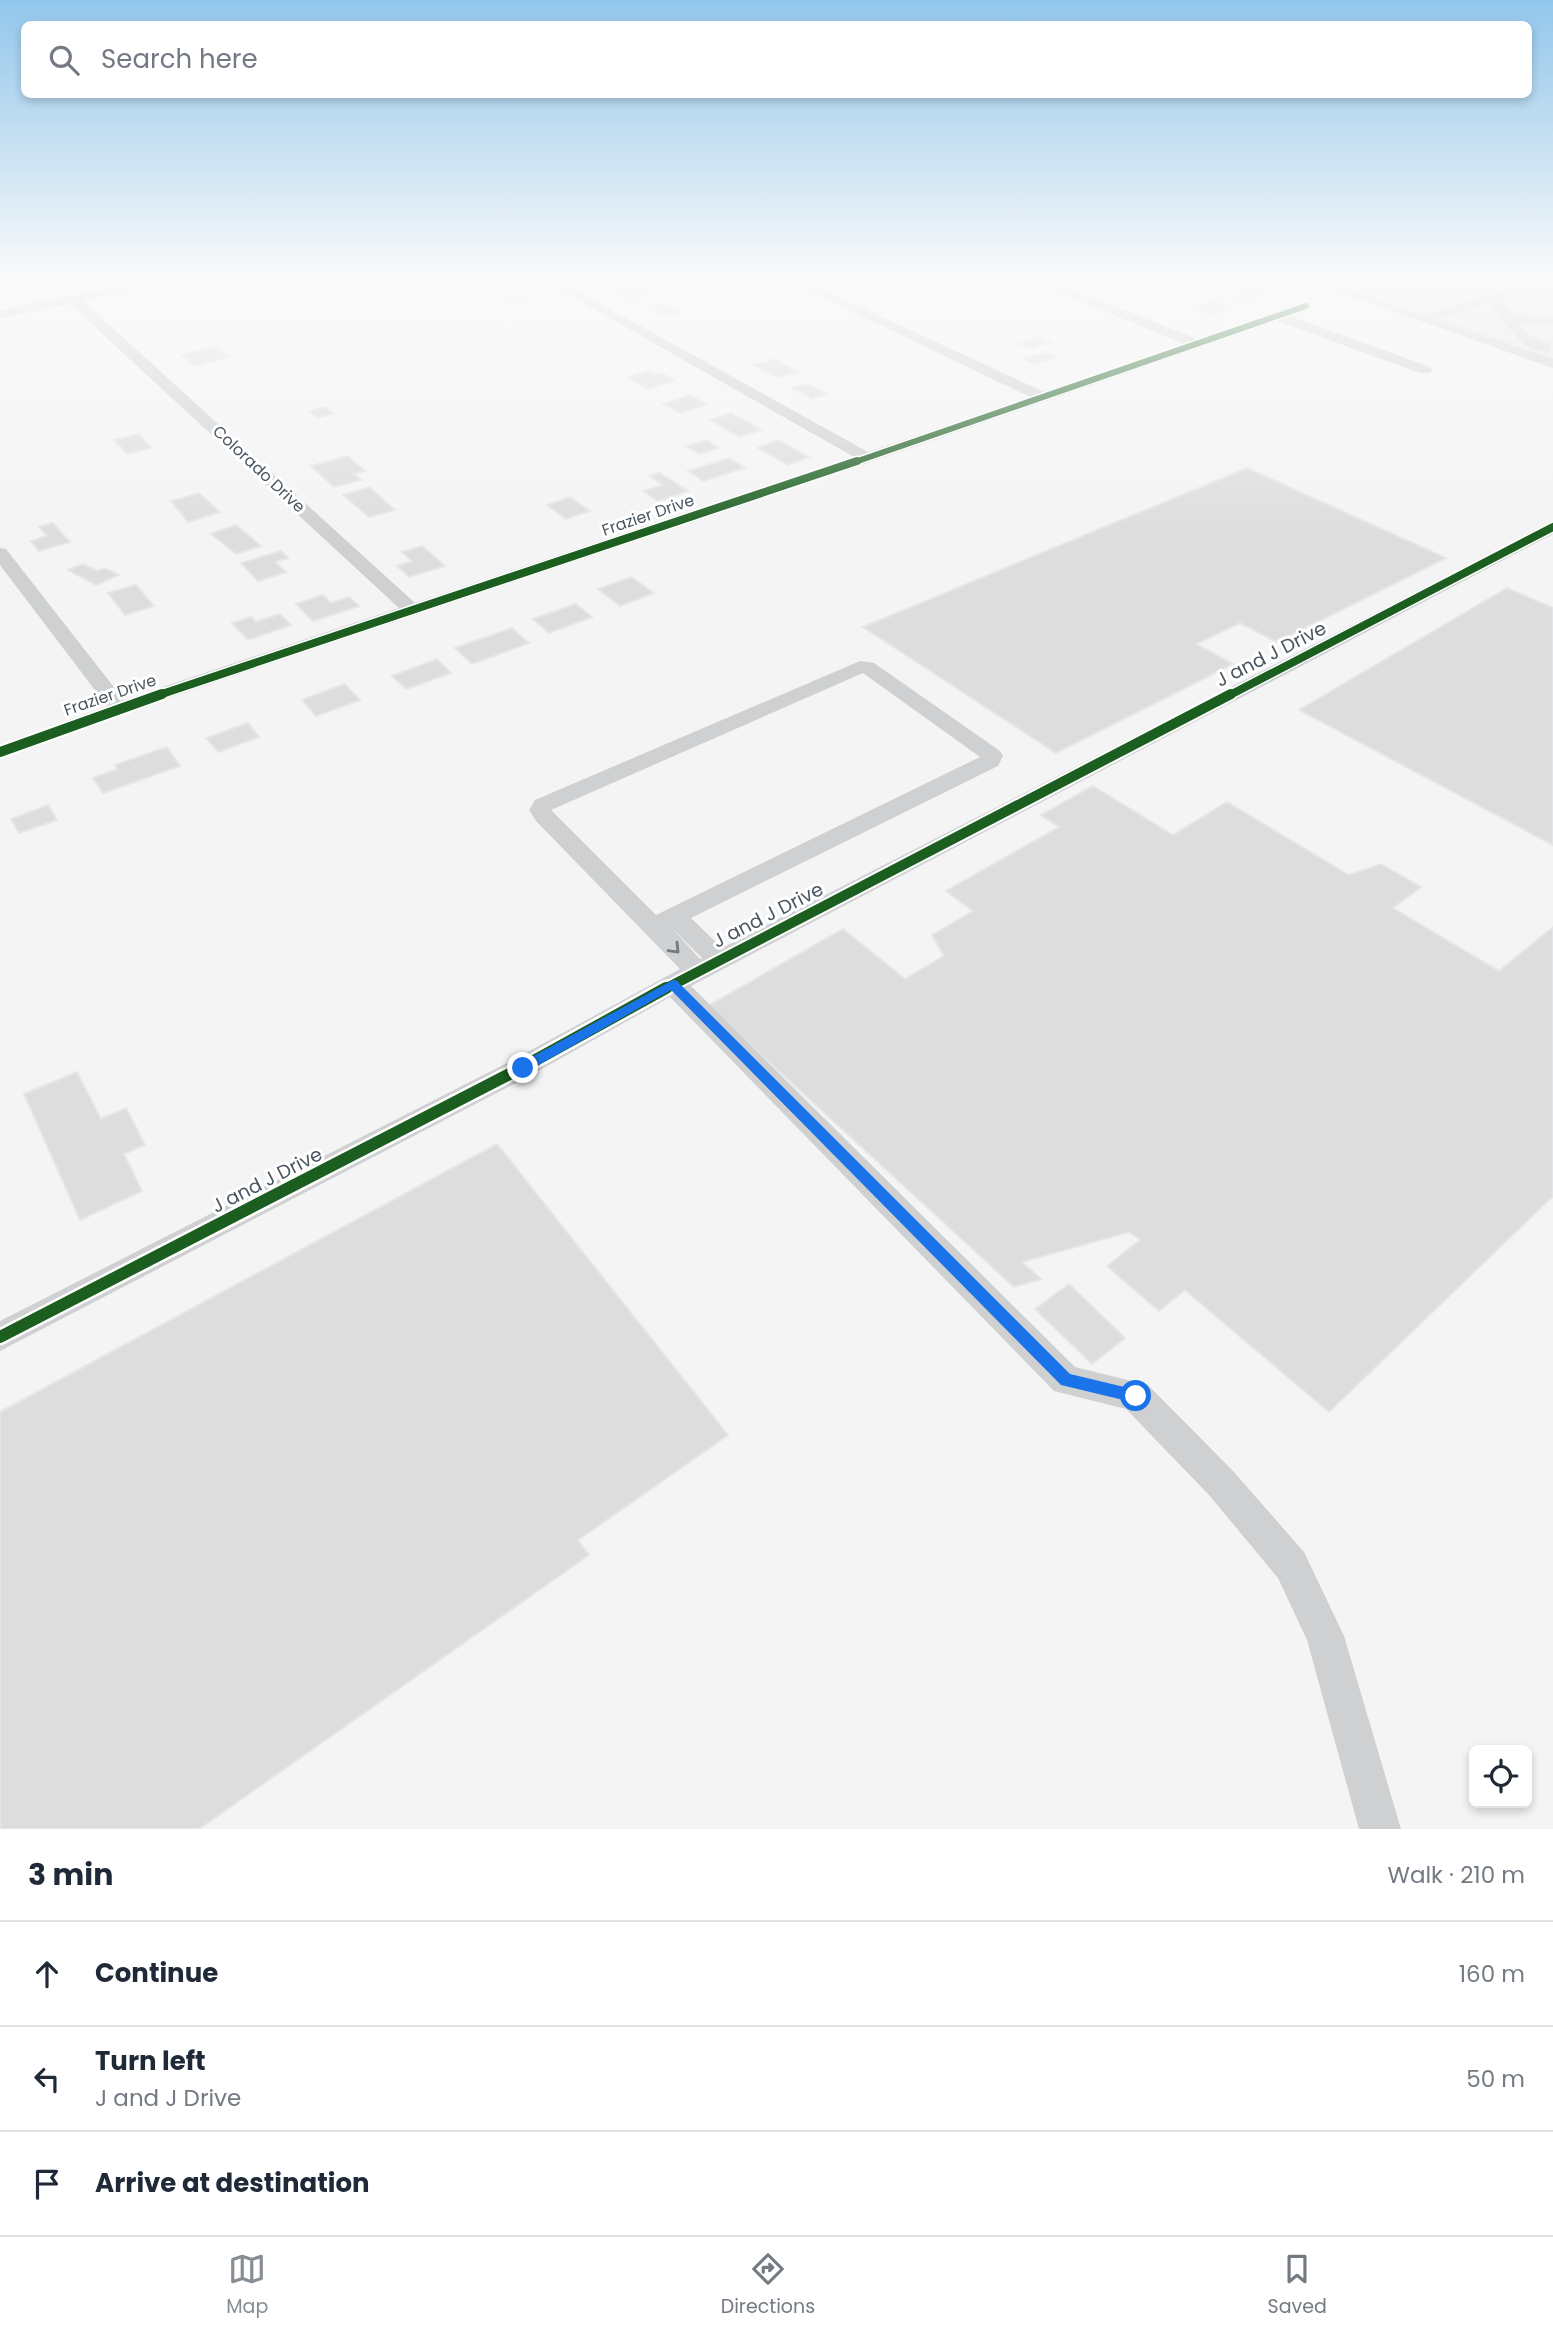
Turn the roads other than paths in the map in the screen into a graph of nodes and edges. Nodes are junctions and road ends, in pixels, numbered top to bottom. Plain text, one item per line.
1 (144, 363) edge
2 (698, 363) edge
3 (971, 363) edge
4 (1139, 363) edge
5 (1407, 363) edge
6 (1425, 370) dead end
7 (1041, 396) junction
8 (867, 458) junction
9 (1553, 527) edge
10 (0, 553) edge
11 (413, 611) junction
12 (120, 708) junction
13 (0, 752) edge
14 (664, 921) junction
15 (720, 960) junction
16 (685, 978) junction
17 (0, 1337) edge
18 (1380, 1829) edge

1 - 11 street, Colorado Drive
2 - 8 street
3 - 7 street
4 - 7 street, Frazier Drive
5 - 6 street
7 - 8 street, Frazier Drive
8 - 11 street, Frazier Drive
9 - 15 street, J and J Drive
10 - 12 street
11 - 12 street, Frazier Drive
12 - 13 street, Frazier Drive
14 - 14 street
14 - 15 street
14 -> 16 street
15 - 16 street, J and J Drive
16 - 17 street, J and J Drive
16 - 18 street

